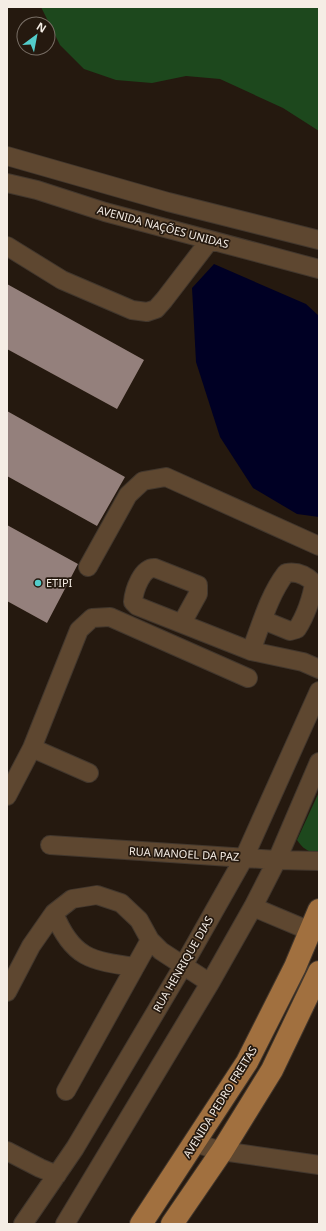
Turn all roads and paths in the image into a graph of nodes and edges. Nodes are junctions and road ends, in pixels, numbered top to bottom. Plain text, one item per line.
1 (7, 156) edge
2 (7, 184) edge
3 (210, 240) junction
4 (319, 240) edge
5 (7, 246) edge
6 (315, 270) edge
7 (319, 546) edge
8 (88, 567) dead end
9 (263, 620) dead end
10 (182, 623) dead end
11 (251, 651) junction
12 (319, 670) edge
13 (248, 678) dead end
14 (319, 691) edge
15 (32, 748) junction
16 (319, 762) edge
17 (89, 773) dead end
18 (7, 796) edge
19 (50, 845) dead end
20 (244, 858) junction
21 (277, 860) junction
22 (319, 861) edge
23 (253, 907) junction
24 (319, 910) edge
25 (54, 913) junction
26 (310, 931) junction
27 (150, 940) junction
28 (183, 966) junction
29 (135, 967) junction
30 (319, 972) edge
31 (210, 983) junction
32 (7, 992) edge
33 (66, 1091) dead end
34 (194, 1143) junction
35 (75, 1148) junction
36 (7, 1151) edge
37 (222, 1151) junction
38 (102, 1162) junction
39 (319, 1165) edge
40 (57, 1175) junction
41 (23, 1224) edge
42 (65, 1224) edge
43 (141, 1224) edge
44 (172, 1224) edge

1 - 4 street
2 - 3 street, AVENIDA NAÇÕES UNIDAS
3 - 5 street
3 - 6 street, AVENIDA NAÇÕES UNIDAS
7 - 8 street
9 - 11 street
10 - 11 street
11 - 12 street
13 - 15 street
14 - 20 street, RUA HENRIQUE DIAS
15 - 17 street
15 - 18 street
16 - 21 street
19 - 20 street, RUA MANOEL DA PAZ
20 - 21 street, RUA MANOEL DA PAZ
20 - 28 street, RUA HENRIQUE DIAS
21 - 22 street, RUA MANOEL DA PAZ
21 - 23 street
23 - 26 street
23 - 31 street
24 - 26 main road, AVENIDA PEDRO FREITAS
25 - 27 street
25 - 29 street
25 - 32 street
26 - 34 main road, AVENIDA PEDRO FREITAS
27 - 28 street
27 - 29 street
28 - 31 street
28 - 35 street, RUA HENRIQUE DIAS
29 - 33 street
30 - 37 main road
31 - 38 street
34 - 37 street
34 - 43 main road, AVENIDA PEDRO FREITAS
35 - 38 street
35 - 40 street, RUA HENRIQUE DIAS
36 - 40 street
37 - 39 street
37 - 44 main road
38 - 42 street
40 - 41 street, RUA HENRIQUE DIAS

